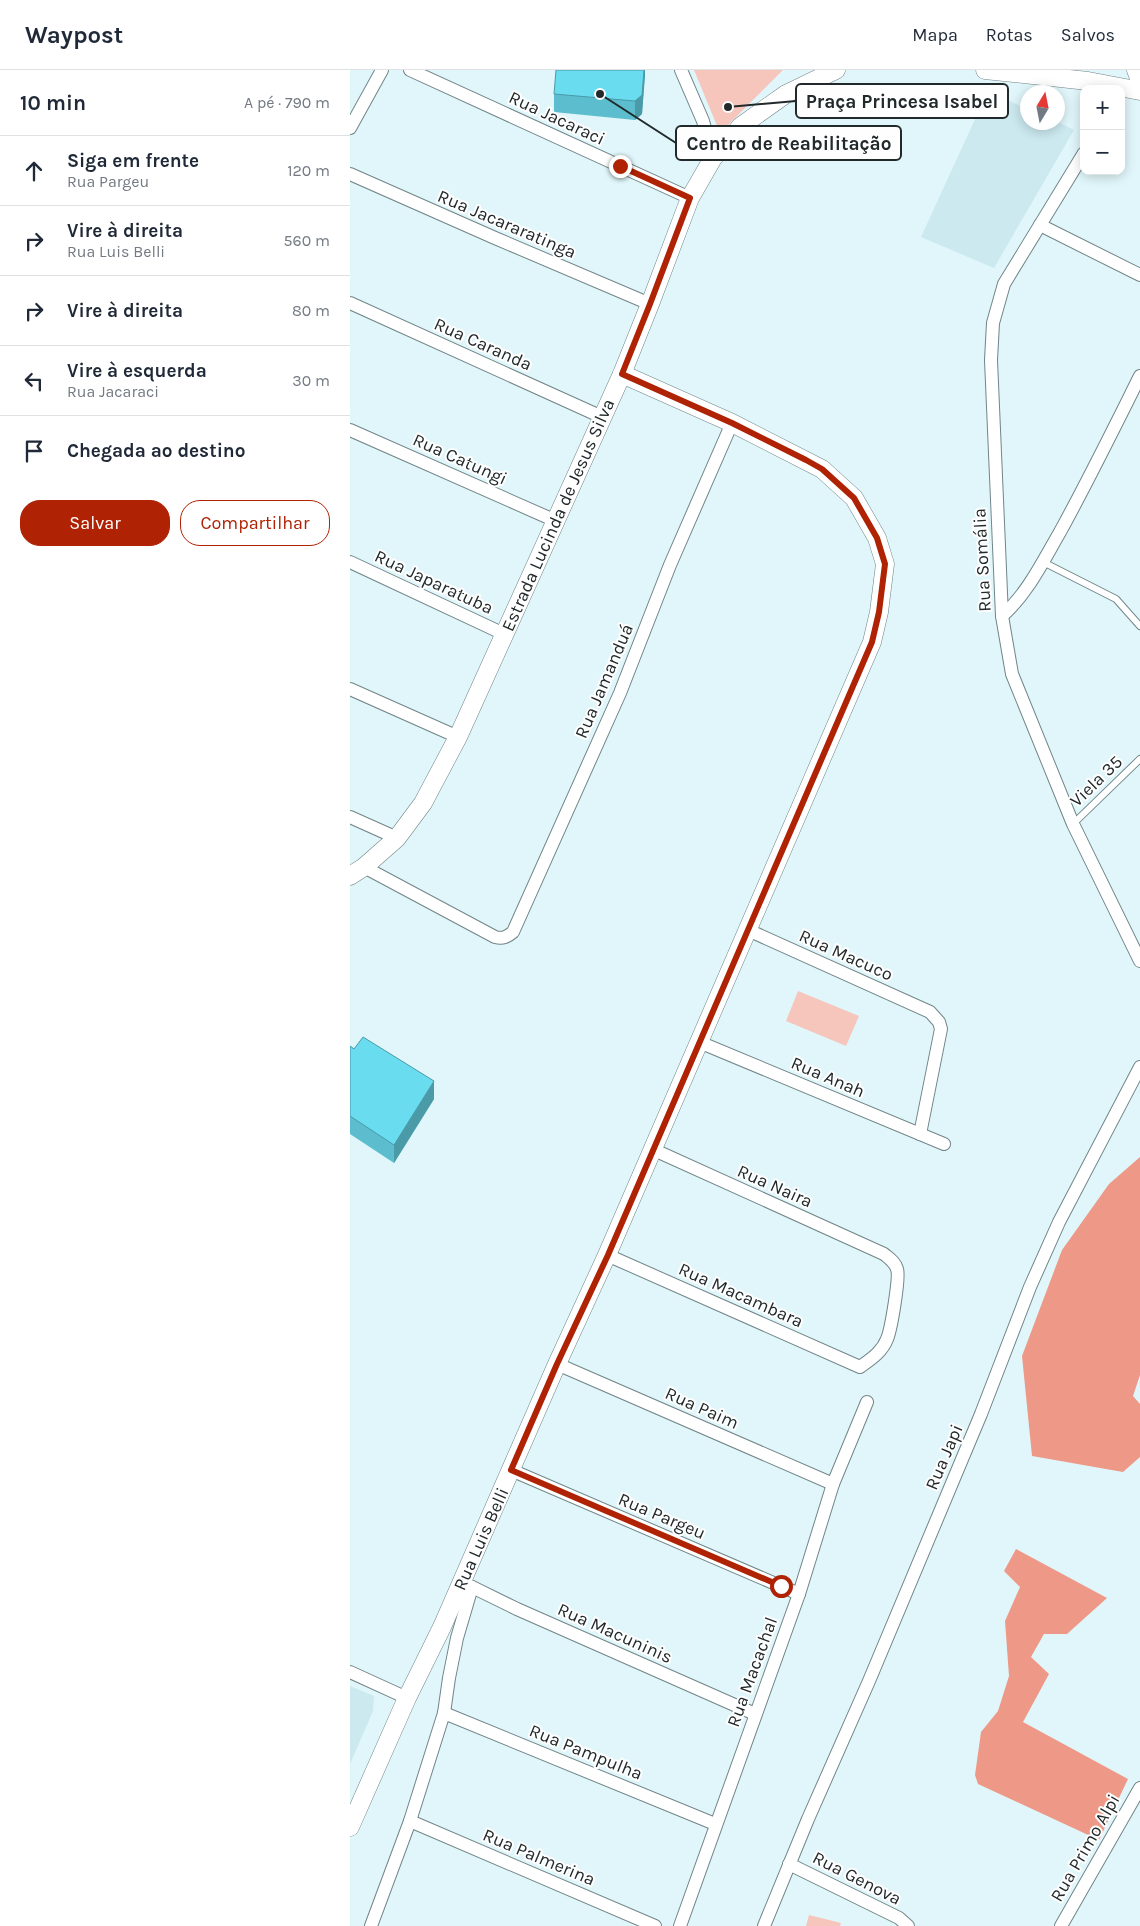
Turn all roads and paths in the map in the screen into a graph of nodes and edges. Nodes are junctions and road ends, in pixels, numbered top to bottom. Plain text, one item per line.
1 (382, 70) edge
2 (410, 70) edge
3 (681, 70) edge
4 (836, 70) edge
5 (985, 70) edge
6 (1136, 70) edge
7 (1094, 75) edge
8 (1140, 81) edge
9 (1114, 85) edge
10 (1125, 89) edge
11 (1140, 91) edge
12 (350, 128) edge
13 (713, 158) junction
14 (1080, 160) edge
15 (350, 174) edge
16 (690, 198) junction
17 (1040, 225) junction
18 (1140, 275) edge
19 (350, 303) edge
20 (650, 304) junction
21 (622, 374) junction
22 (1140, 376) edge
23 (602, 417) junction
24 (732, 423) junction
25 (350, 430) edge
26 (556, 521) junction
27 (350, 562) edge
28 (1043, 562) junction
29 (1002, 616) junction
30 (1140, 626) edge
31 (504, 634) junction
32 (350, 689) edge
33 (458, 737) junction
34 (1140, 759) edge
35 (350, 817) edge
36 (1073, 824) junction
37 (397, 838) junction
38 (357, 872) edge
39 (748, 930) junction
40 (1140, 961) edge
41 (699, 1042) junction
42 (1140, 1067) edge
43 (920, 1134) junction
44 (944, 1144) dead end
45 (652, 1149) junction
46 (608, 1255) junction
47 (557, 1364) junction
48 (860, 1367) joint
49 (867, 1402) dead end
50 (511, 1470) junction
51 (833, 1484) junction
52 (467, 1584) junction
53 (799, 1594) junction
54 (350, 1672) edge
55 (406, 1698) junction
56 (444, 1713) junction
57 (755, 1714) junction
58 (1140, 1788) edge
59 (410, 1821) junction
60 (715, 1824) junction
61 (350, 1827) edge
62 (789, 1864) junction
63 (371, 1926) edge
64 (655, 1926) edge
65 (680, 1926) edge
66 (764, 1926) edge
67 (908, 1926) edge
68 (1061, 1926) edge

1 - 12 street
2 - 16 street, Rua Jacaraci
3 - 13 street
4 - 13 street, Estrada Lucinda de Jesus Silva
5 - 7 street
6 - 8 street
7 - 9 street
10 - 11 street
13 - 16 street, Estrada Lucinda de Jesus Silva
14 - 17 street, Rua Somália
15 - 20 street, Rua Jacararatinga
16 - 20 street, Estrada Lucinda de Jesus Silva
17 - 18 street
17 - 29 street, Rua Somália
19 - 23 street, Rua Caranda
20 - 21 street, Estrada Lucinda de Jesus Silva
21 - 23 street, Estrada Lucinda de Jesus Silva
21 - 24 street, Rua Luis Belli
22 - 28 street
23 - 26 street, Estrada Lucinda de Jesus Silva
24 - 38 street, Rua Jamanduá
24 - 39 street, Rua Luis Belli
25 - 26 street, Rua Catungi
26 - 31 street, Estrada Lucinda de Jesus Silva
27 - 31 street, Rua Japaratuba
28 - 29 street
28 - 30 lane
29 - 36 street, Rua Somália
31 - 33 street, Estrada Lucinda de Jesus Silva
32 - 33 street
33 - 37 street, Estrada Lucinda de Jesus Silva
34 - 36 lane, Viela 35
35 - 37 street
36 - 40 street, Rua Somália
37 - 38 street, Estrada Lucinda de Jesus Silva
39 - 41 street, Rua Luis Belli
39 - 43 street, Rua Macuco
41 - 43 street, Rua Anah
41 - 45 street, Rua Luis Belli
42 - 62 street, Rua Japi
43 - 44 street, Rua Anah
45 - 46 street, Rua Luis Belli
45 - 48 street, Rua Naira
46 - 47 street, Rua Luis Belli
46 - 48 street, Rua Macambara
47 - 50 street, Rua Luis Belli
47 - 51 street, Rua Paim
49 - 51 street, Rua Macachal
50 - 52 street, Rua Luis Belli
50 - 53 street, Rua Pargeu
51 - 53 street, Rua Macachal
52 - 55 street, Rua Luis Belli
52 - 56 street
52 - 57 street, Rua Macuninis
53 - 57 street, Rua Macachal
54 - 55 street
55 - 61 street, Rua Luis Belli
56 - 59 street
56 - 60 street, Rua Pampulha
57 - 60 street, Rua Macachal
58 - 68 street, Rua Primo Alpi
59 - 63 street
59 - 64 street, Rua Palmerina
60 - 65 street, Rua Macachal
62 - 66 street, Rua Japi
62 - 67 street, Rua Genova

